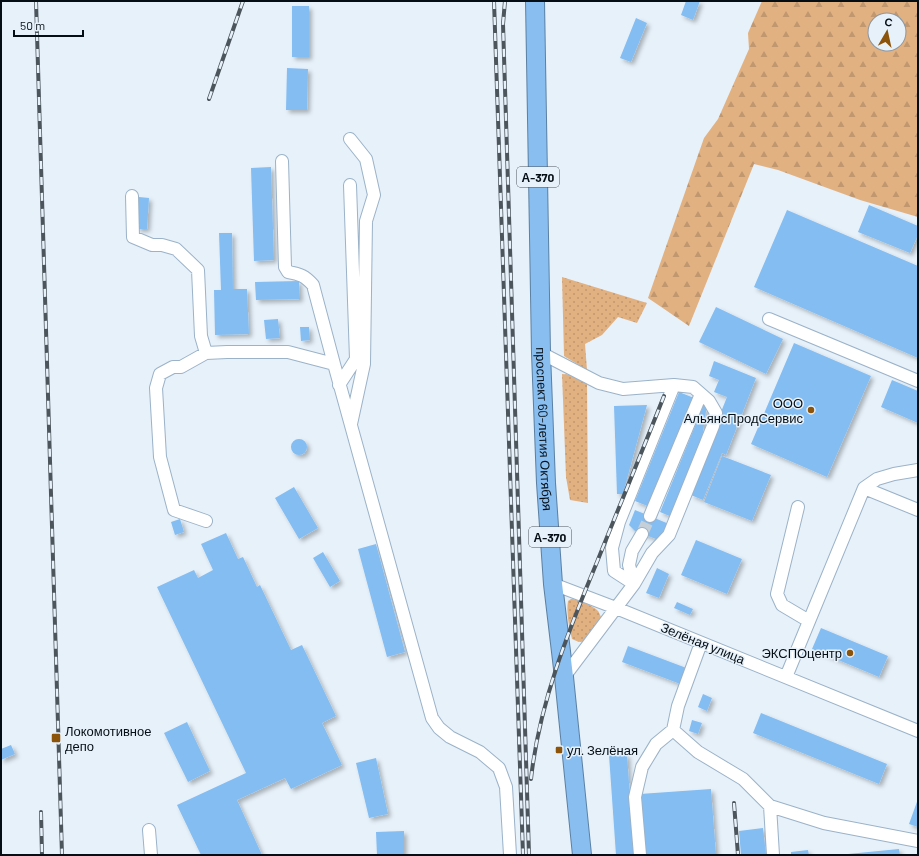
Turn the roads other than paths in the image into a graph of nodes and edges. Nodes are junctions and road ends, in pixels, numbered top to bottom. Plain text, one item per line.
1 (535, 1) edge
2 (350, 139) dead end
3 (282, 161) dead end
4 (350, 185) dead end
5 (132, 196) dead end
6 (769, 319) dead end
7 (206, 353) junction
8 (541, 353) junction
9 (334, 364) junction
10 (918, 381) edge
11 (340, 385) junction
12 (674, 386) junction
13 (701, 394) junction
14 (350, 425) junction
15 (918, 470) edge
16 (864, 488) junction
17 (798, 507) dead end
18 (918, 510) edge
19 (650, 516) tunnel mouth
20 (206, 521) dead end
21 (642, 534) tunnel mouth
22 (553, 584) junction
23 (634, 584) junction
24 (616, 608) junction
25 (809, 621) junction
26 (701, 643) junction
27 (564, 677) junction
28 (786, 677) junction
29 (673, 730) junction
30 (918, 731) edge
31 (770, 806) junction
32 (149, 830) dead end
33 (918, 841) edge
34 (151, 855) edge
35 (510, 855) edge
36 (582, 855) edge
37 (640, 855) edge
38 (773, 855) edge

1 - 8 highway, проспект 60-летия Октября / А-370
2 - 14 street
3 - 9 street
4 - 11 street
5 - 7 street
6 - 10 street
7 - 9 street
7 - 20 street
8 - 12 street
8 - 22 highway, проспект 60-летия Октября / А-370
9 - 11 street
11 - 14 street
12 - 13 street
12 - 23 street
13 - 19 street
13 - 23 street
14 - 35 street
15 - 16 street
16 - 18 street
16 - 25 street
17 - 25 street
21 - 23 street
22 - 24 street, Зелёная улица
22 - 27 highway, проспект 60-летия Октября / А-370
23 - 24 street
24 - 26 street, Зелёная улица
24 - 27 street
25 - 28 street
26 - 28 street, Зелёная улица
26 - 29 street
27 - 36 highway, проспект 60-летия Октября / А-370
28 - 30 street, Зелёная улица
29 - 31 street
29 - 37 street
31 - 33 street
31 - 38 street
32 - 34 street

